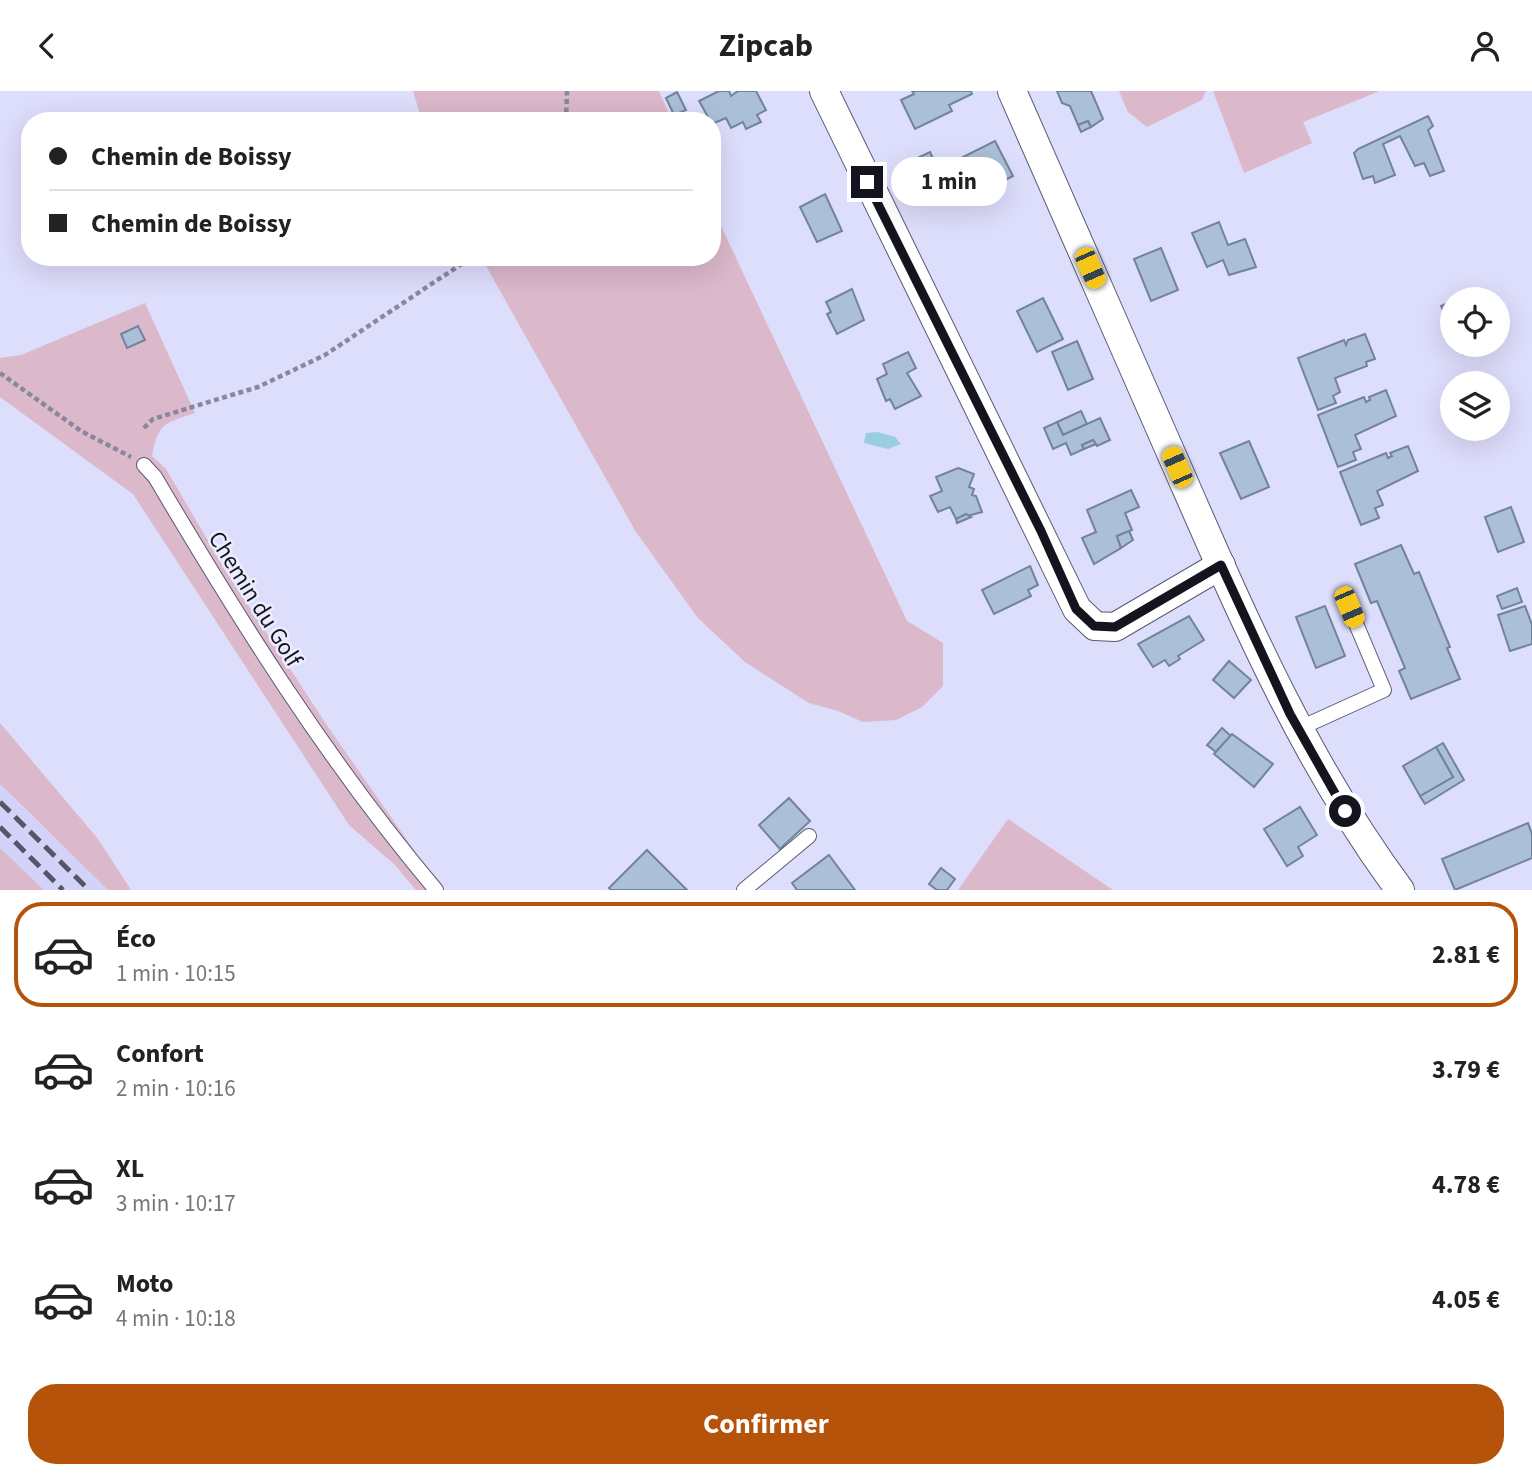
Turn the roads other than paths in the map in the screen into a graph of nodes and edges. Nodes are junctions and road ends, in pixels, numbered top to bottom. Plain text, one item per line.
1 (824, 91) edge
2 (1012, 91) edge
3 (144, 465) road end
4 (1221, 565) junction
5 (1349, 607) dead end
6 (1298, 729) junction
7 (809, 836) dead end
8 (436, 890) edge
9 (744, 890) edge
10 (1400, 890) edge

1 - 4 street
2 - 4 street
3 - 8 lane, Chemin du Golf
4 - 6 street
5 - 6 lane
6 - 10 street
7 - 9 lane

